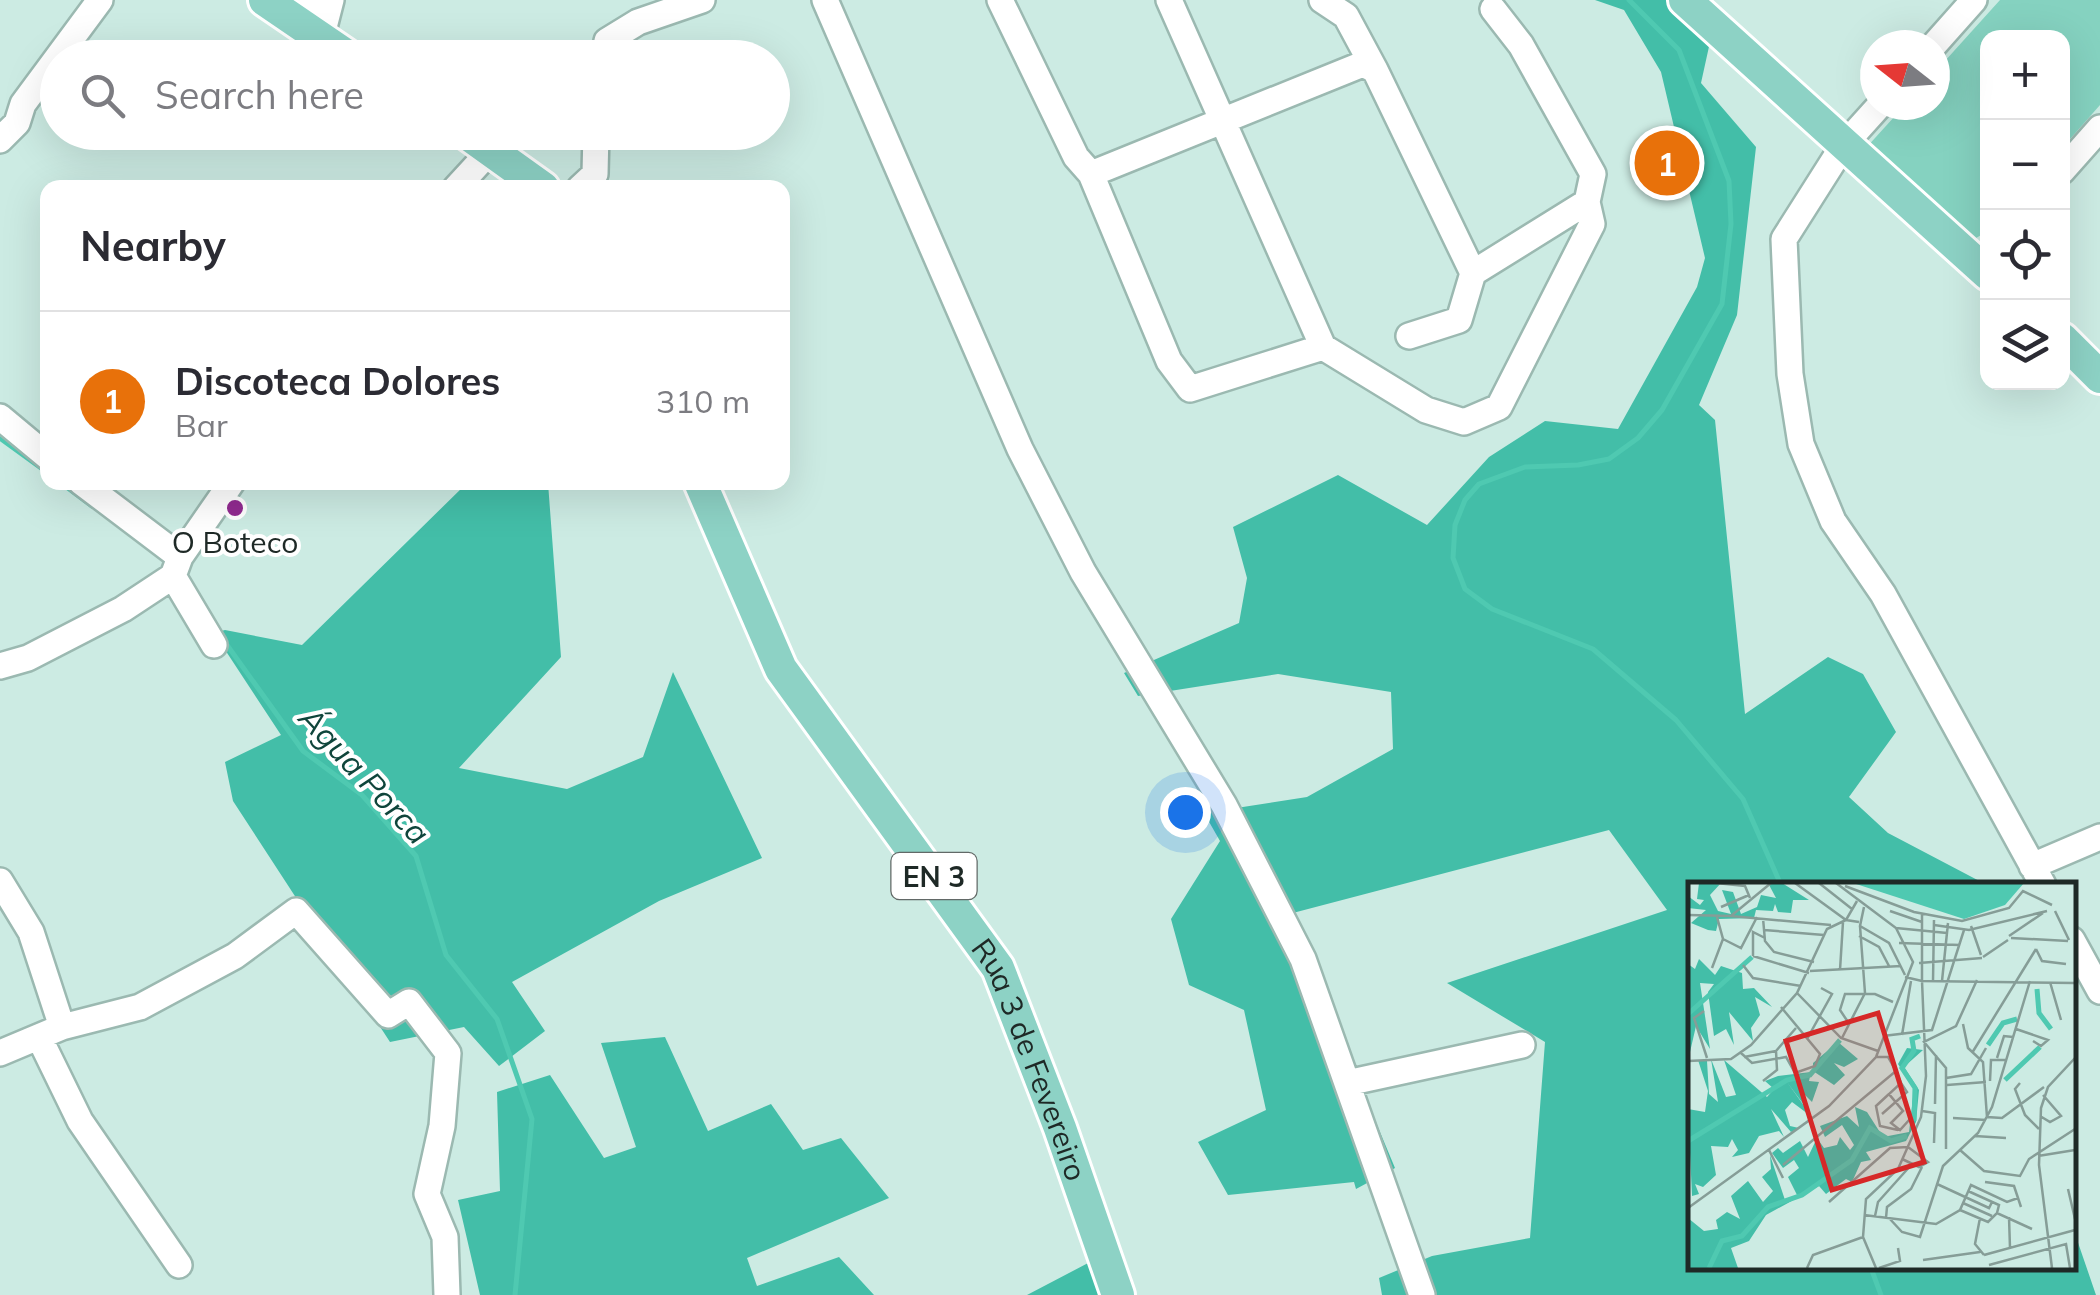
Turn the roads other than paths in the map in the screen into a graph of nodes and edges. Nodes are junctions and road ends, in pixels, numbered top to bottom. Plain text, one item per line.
1 (100, 0) edge
2 (266, 0) edge
3 (331, 0) edge
4 (702, 0) edge
5 (825, 0) edge
6 (1000, 0) edge
7 (1169, 0) edge
8 (1322, 0) edge
9 (1685, 0) edge
10 (1974, 0) edge
11 (1493, 9) dead end
12 (313, 21) edge
13 (1947, 30) edge
14 (70, 40) edge
15 (332, 40) edge
16 (608, 40) edge
17 (1375, 70) junction
18 (40, 80) edge
19 (1225, 120) junction
20 (1866, 120) edge
21 (2100, 128) edge
22 (0, 140) edge
23 (1843, 146) junction
24 (474, 150) edge
25 (490, 150) edge
26 (596, 150) edge
27 (2071, 162) edge
28 (2100, 168) edge
29 (1091, 174) junction
30 (460, 180) edge
31 (532, 180) edge
32 (589, 180) edge
33 (1587, 202) junction
34 (1980, 262) edge
35 (1473, 274) junction
36 (1409, 336) dead end
37 (1323, 347) junction
38 (2070, 347) edge
39 (2100, 377) edge
40 (2, 423) edge
41 (40, 451) edge
42 (90, 490) edge
43 (227, 490) edge
44 (703, 490) edge
45 (176, 567) junction
46 (214, 645) dead end
47 (0, 666) edge
48 (2100, 836) edge
49 (2038, 875) edge
50 (0, 880) edge
51 (2075, 945) edge
52 (2100, 991) edge
53 (50, 1032) junction
54 (1522, 1045) dead end
55 (0, 1053) edge
56 (1347, 1082) junction
57 (179, 1265) dead end
58 (447, 1295) edge
59 (1118, 1295) edge
60 (1422, 1295) edge

1 - 14 street
2 - 12 main road
3 - 12 street
4 - 16 street
5 - 56 street
6 - 29 street
7 - 19 street
8 - 17 street
9 - 23 main road
10 - 13 street
11 - 33 street
12 - 15 main road
17 - 19 street
17 - 35 street
18 - 22 street
19 - 29 street
19 - 37 street
20 - 23 street
21 - 27 street
23 - 34 main road
23 - 49 street
24 - 30 street
25 - 31 main road
26 - 32 street
27 - 28 street
29 - 37 street
33 - 35 street
33 - 37 street
35 - 36 street
38 - 39 main road
40 - 41 street
42 - 45 street
43 - 45 street
44 - 59 main road, Rua 3 de Fevereiro / EN 3
45 - 46 street
45 - 47 street
48 - 49 street
50 - 53 street
51 - 52 street
53 - 55 street
53 - 57 street
53 - 58 street
54 - 56 street
56 - 60 street

